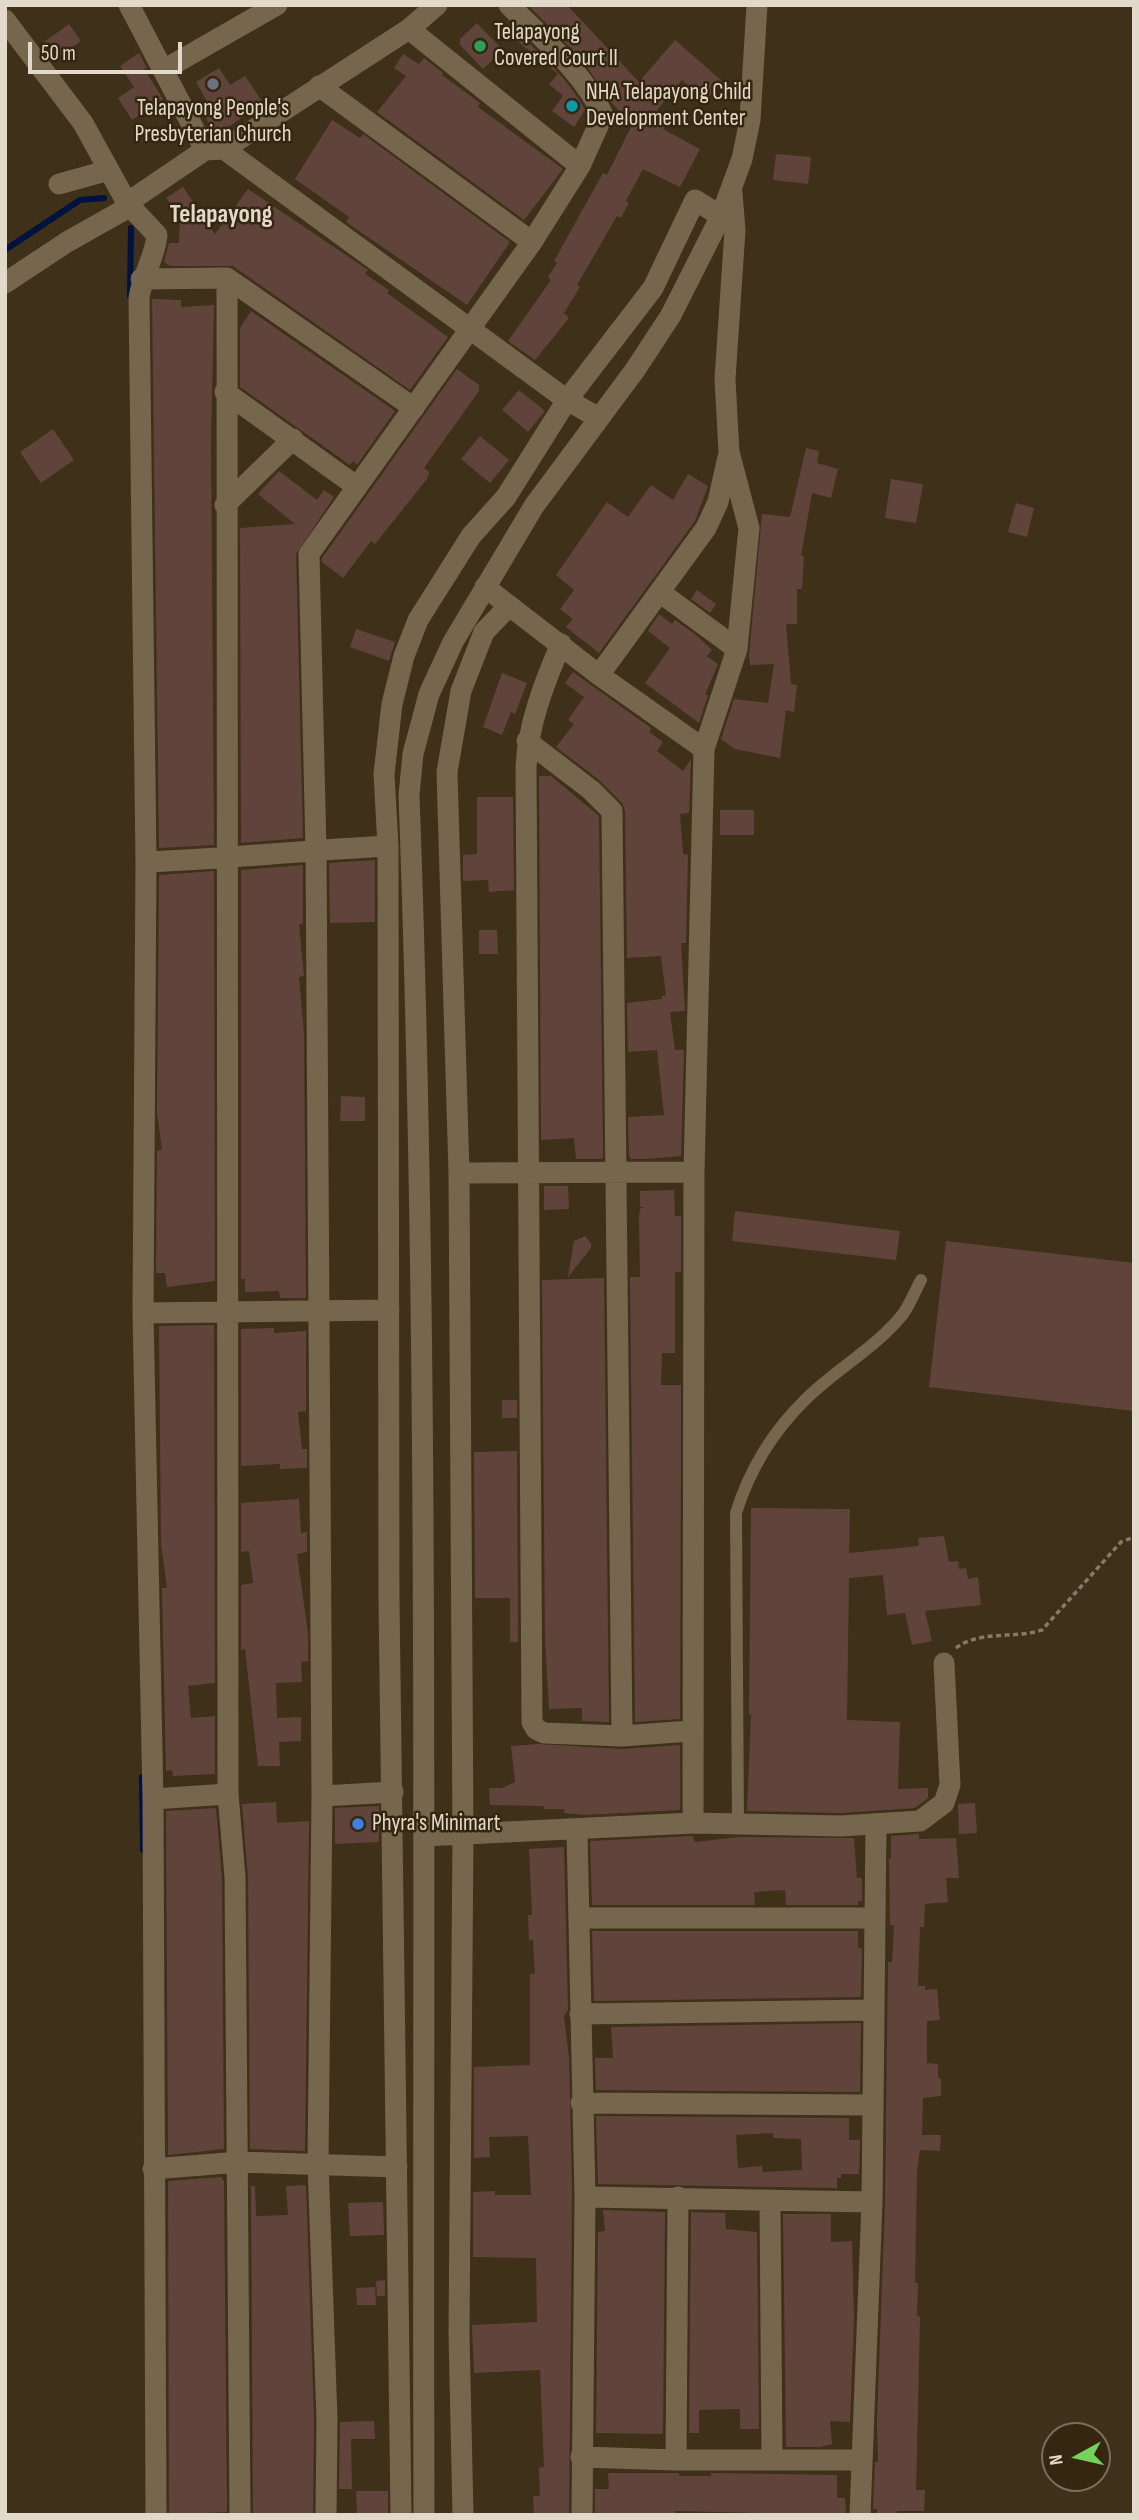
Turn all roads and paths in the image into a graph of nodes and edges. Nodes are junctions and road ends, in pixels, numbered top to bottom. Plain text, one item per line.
1 (130, 5) edge
2 (277, 5) edge
3 (437, 5) edge
4 (509, 5) edge
5 (757, 5) edge
6 (5, 20) edge
7 (409, 29) junction
8 (165, 69) junction
9 (319, 86) junction
10 (215, 149) junction
11 (580, 166) junction
12 (107, 171) junction
13 (59, 184) dead end
14 (731, 187) junction
15 (127, 203) junction
16 (721, 216) junction
17 (532, 242) junction
18 (227, 278) junction
19 (141, 279) junction
20 (5, 283) edge
21 (472, 328) junction
22 (225, 392) junction
23 (567, 400) junction
24 (414, 408) junction
25 (599, 418) junction
26 (293, 439) junction
27 (729, 452) junction
28 (356, 486) junction
29 (225, 505) junction
30 (485, 587) junction
31 (661, 593) junction
32 (509, 606) junction
33 (561, 644) junction
34 (737, 649) junction
35 (599, 675) junction
36 (527, 741) junction
37 (704, 749) junction
38 (388, 846) junction
39 (316, 849) junction
40 (226, 859) junction
41 (146, 862) junction
42 (459, 1172) junction
43 (528, 1172) junction
44 (614, 1172) junction
45 (694, 1172) junction
46 (921, 1280) dead end
47 (229, 1310) junction
48 (388, 1310) junction
49 (143, 1313) junction
50 (318, 1313) junction
51 (1134, 1537) edge
52 (944, 1663) joint
53 (691, 1731) junction
54 (622, 1736) junction
55 (393, 1792) junction
56 (228, 1794) junction
57 (322, 1796) junction
58 (153, 1800) junction
59 (693, 1823) junction
60 (738, 1824) junction
61 (876, 1824) junction
62 (577, 1831) junction
63 (463, 1835) junction
64 (424, 1836) junction
65 (580, 1918) junction
66 (875, 1918) junction
67 (874, 2010) junction
68 (580, 2014) junction
69 (582, 2103) junction
70 (873, 2105) junction
71 (239, 2162) junction
72 (318, 2162) junction
73 (397, 2167) junction
74 (153, 2169) junction
75 (585, 2197) junction
76 (678, 2197) junction
77 (770, 2200) junction
78 (872, 2202) junction
79 (581, 2457) junction
80 (772, 2459) junction
81 (860, 2459) junction
82 (676, 2460) junction
83 (156, 2515) edge
84 (240, 2515) edge
85 (326, 2515) edge
86 (401, 2515) edge
87 (424, 2515) edge
88 (463, 2515) edge
89 (582, 2515) edge
90 (860, 2515) edge

1 - 8 street
2 - 8 street
3 - 7 street
4 - 11 street
5 - 14 street
6 - 12 street
7 - 9 street
7 - 11 street
8 - 10 street
9 - 10 street
9 - 17 street
10 - 15 street
10 - 21 street
11 - 17 street
12 - 13 street
12 - 15 street
14 - 16 street
14 - 27 street
15 - 19 street
15 - 20 street
16 - 23 street
16 - 25 street
17 - 21 street
18 - 19 street
18 - 22 street
18 - 24 street
19 - 41 street
21 - 23 street
21 - 24 street
22 - 26 street
22 - 29 street
23 - 25 street
23 - 38 street
24 - 28 street
25 - 30 street
26 - 28 street
26 - 29 street
27 - 31 street
27 - 34 street
28 - 39 street
29 - 40 street
30 - 32 street
30 - 64 street
31 - 34 street
31 - 35 street
32 - 33 street
32 - 42 street
33 - 35 street
33 - 36 street
34 - 37 street
35 - 37 street
36 - 43 street
36 - 44 street
37 - 45 street
38 - 39 street
38 - 48 street
39 - 40 street
39 - 50 street
40 - 41 street
40 - 47 street
41 - 49 street
42 - 43 street
42 - 63 street
43 - 44 street
43 - 54 street
44 - 45 street
44 - 54 street
45 - 53 street
46 - 60 lane
47 - 49 street
47 - 50 street
47 - 56 street
48 - 50 street
48 - 55 street
49 - 58 street
50 - 57 street
51 - 52 path
52 - 61 street
53 - 54 street
53 - 59 street
55 - 57 street
55 - 73 street
56 - 58 street
56 - 71 street
57 - 72 street
58 - 74 street
59 - 60 street
59 - 62 street
60 - 61 street
61 - 66 street
62 - 63 street
62 - 65 street
63 - 64 street
63 - 88 street
64 - 87 street
65 - 66 street
65 - 68 street
66 - 67 street
67 - 68 street
67 - 70 street
68 - 69 street
69 - 70 street
69 - 75 street
70 - 78 street
71 - 72 street
71 - 74 street
71 - 84 street
72 - 73 street
72 - 85 street
73 - 86 street
74 - 83 street
75 - 76 street
75 - 79 street
76 - 77 street
76 - 82 street
77 - 78 street
77 - 80 street
78 - 81 street
79 - 82 street
79 - 89 street
80 - 81 street
80 - 82 street
81 - 90 street

